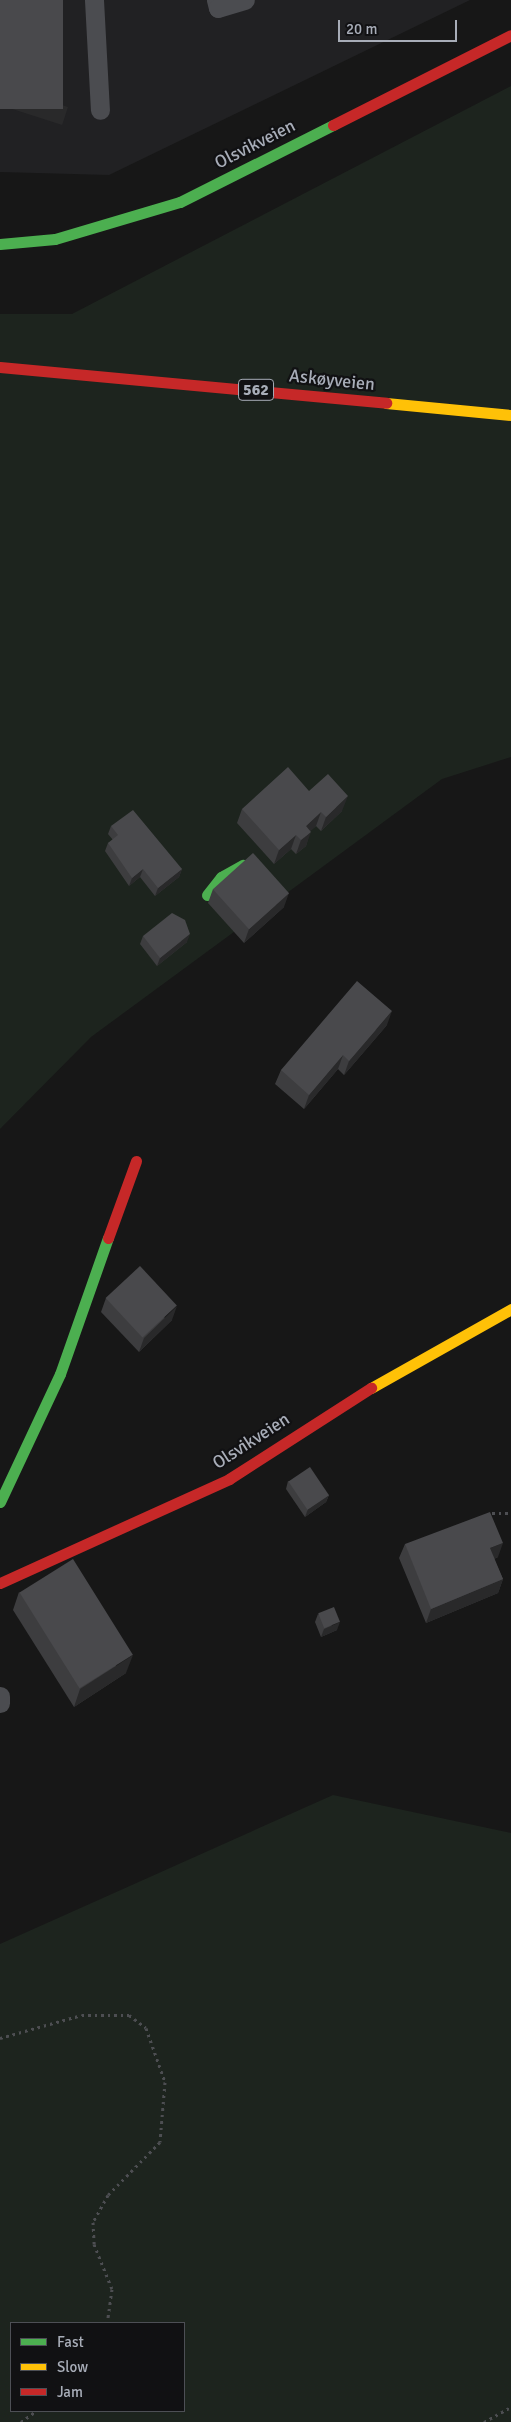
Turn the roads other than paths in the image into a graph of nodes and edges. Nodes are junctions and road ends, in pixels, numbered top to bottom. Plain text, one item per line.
1 (94, 0) edge
2 (216, 0) edge
3 (245, 0) edge
4 (511, 35) edge
5 (100, 110) dead end
6 (0, 244) edge
7 (0, 367) edge
8 (511, 415) edge
9 (243, 865) edge
10 (208, 895) dead end
11 (136, 1161) dead end
12 (511, 1309) edge
13 (0, 1502) edge
14 (0, 1583) edge
15 (0, 1696) edge
16 (0, 1703) edge

1 - 5 lane
2 - 3 lane
4 - 6 street, Olsvikveien
7 - 8 street, Askøyveien / 562
9 - 10 street
11 - 13 street
12 - 14 street, Olsvikveien
15 - 16 lane

